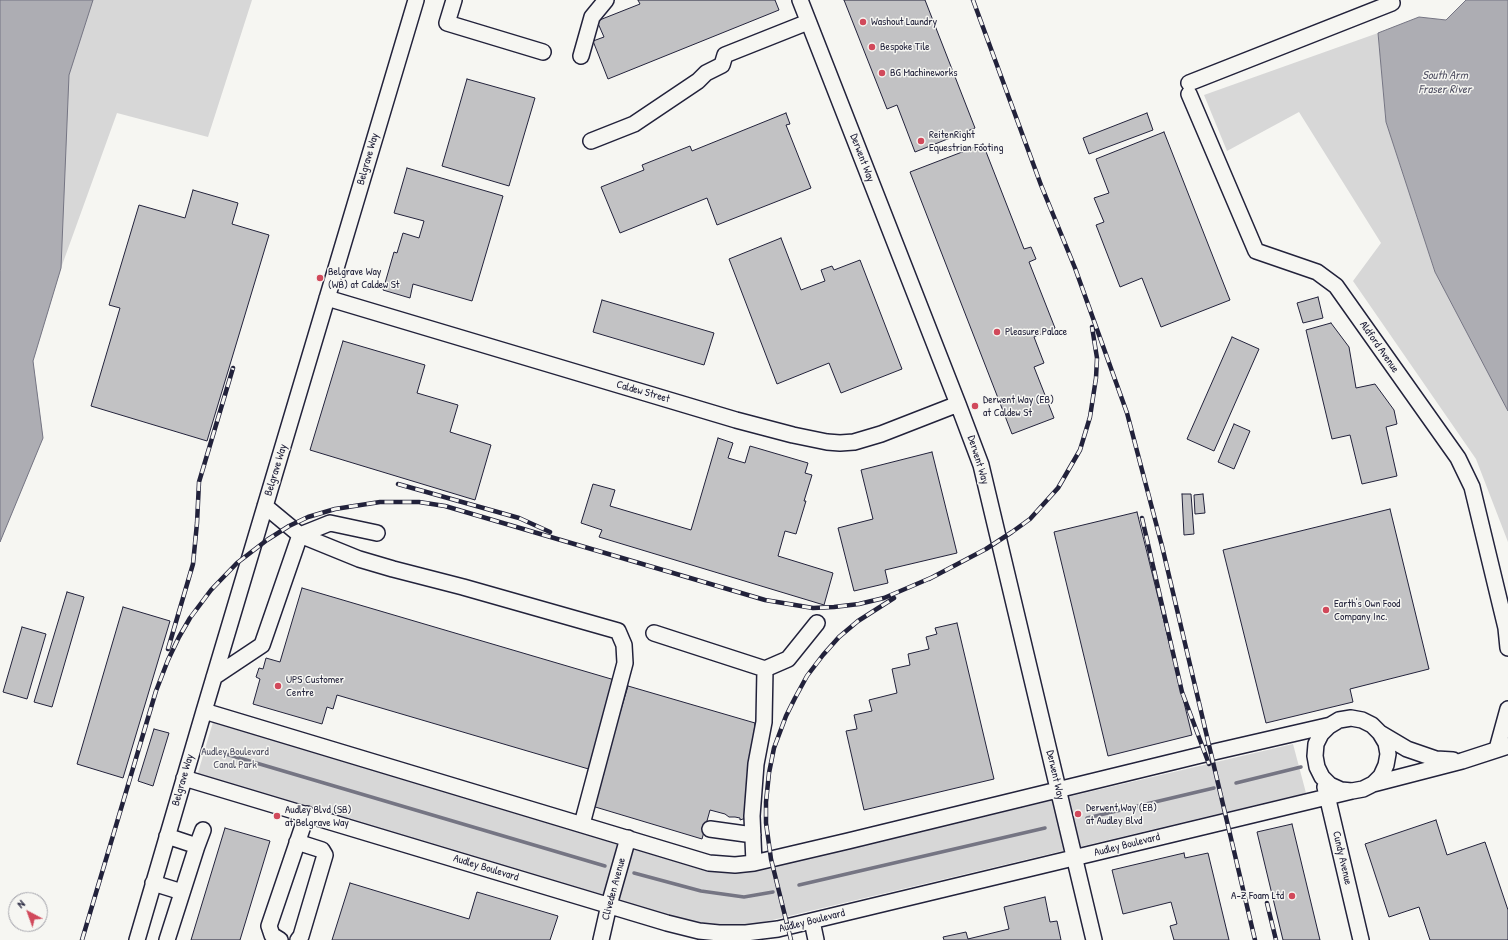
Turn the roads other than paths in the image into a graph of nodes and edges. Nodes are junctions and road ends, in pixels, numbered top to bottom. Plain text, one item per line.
1 (416, 0) edge
2 (454, 0) edge
3 (606, 0) edge
4 (800, 0) edge
5 (1392, 3) dead end
6 (808, 22) junction
7 (543, 52) dead end
8 (581, 56) dead end
9 (591, 141) dead end
10 (327, 298) junction
11 (958, 404) junction
12 (265, 506) junction
13 (377, 533) dead end
14 (300, 536) junction
15 (817, 623) dead end
16 (654, 633) dead end
17 (1508, 648) edge
18 (765, 669) junction
19 (214, 677) junction
20 (1508, 709) edge
21 (204, 711) junction
22 (1331, 725) junction
23 (1380, 733) junction
24 (1503, 747) edge
25 (1462, 761) junction
26 (1322, 777) junction
27 (184, 778) junction
28 (1373, 784) junction
29 (1058, 790) junction
30 (1352, 791) junction
31 (1328, 797) junction
32 (307, 814) junction
33 (582, 824) junction
34 (710, 829) dead end
35 (203, 830) dead end
36 (753, 835) junction
37 (167, 836) junction
38 (628, 838) junction
39 (297, 842) junction
40 (197, 846) junction
41 (1074, 858) junction
42 (754, 863) junction
43 (154, 883) junction
44 (182, 892) junction
45 (609, 905) junction
46 (812, 921) junction
47 (779, 935) edge
48 (137, 940) edge
49 (167, 940) edge
50 (280, 940) edge
51 (298, 940) edge
52 (601, 940) edge
53 (816, 940) edge
54 (1094, 940) edge
55 (1361, 940) edge

1 - 10 street, Belgrave Way
2 - 7 street
3 - 8 street
4 - 6 street, Derwent Way
5 - 17 street, Aldford Avenue
6 - 9 street
6 - 11 street, Derwent Way
10 - 11 street, Caldew Street
10 - 12 street, Belgrave Way
11 - 29 street, Derwent Way
12 - 14 street
12 - 19 street, Belgrave Way
13 - 14 street
14 - 19 street
14 - 33 street
15 - 18 street
16 - 18 street
18 - 36 street
19 - 21 street, Belgrave Way
20 - 24 street
21 - 27 street, Belgrave Way
21 - 33 street
22 - 23 street
22 - 26 street
22 - 29 street
23 - 25 street
23 - 28 street
24 - 25 street
25 - 28 street
26 - 30 street
26 - 31 street, Cundy Avenue
27 - 32 street, Audley Boulevard
27 - 37 street, Belgrave Way
28 - 30 street
29 - 41 street, Derwent Way
29 - 42 street
30 - 31 street, Audley Boulevard
31 - 41 street, Audley Boulevard
31 - 55 street, Cundy Avenue
32 - 39 street
32 - 45 street, Audley Boulevard
33 - 38 street
34 - 36 street
35 - 40 street
36 - 42 street
37 - 40 street
37 - 43 street, Belgrave Way
38 - 42 street
38 - 45 street, Cliveden Avenue
39 - 50 street
39 - 51 street
40 - 44 street
41 - 46 street, Audley Boulevard
41 - 54 street, Derwent Way
43 - 44 street
43 - 48 street, Belgrave Way
44 - 49 street
45 - 47 street, Audley Boulevard
45 - 52 street, Cliveden Avenue
46 - 47 street, Audley Boulevard
46 - 53 street

